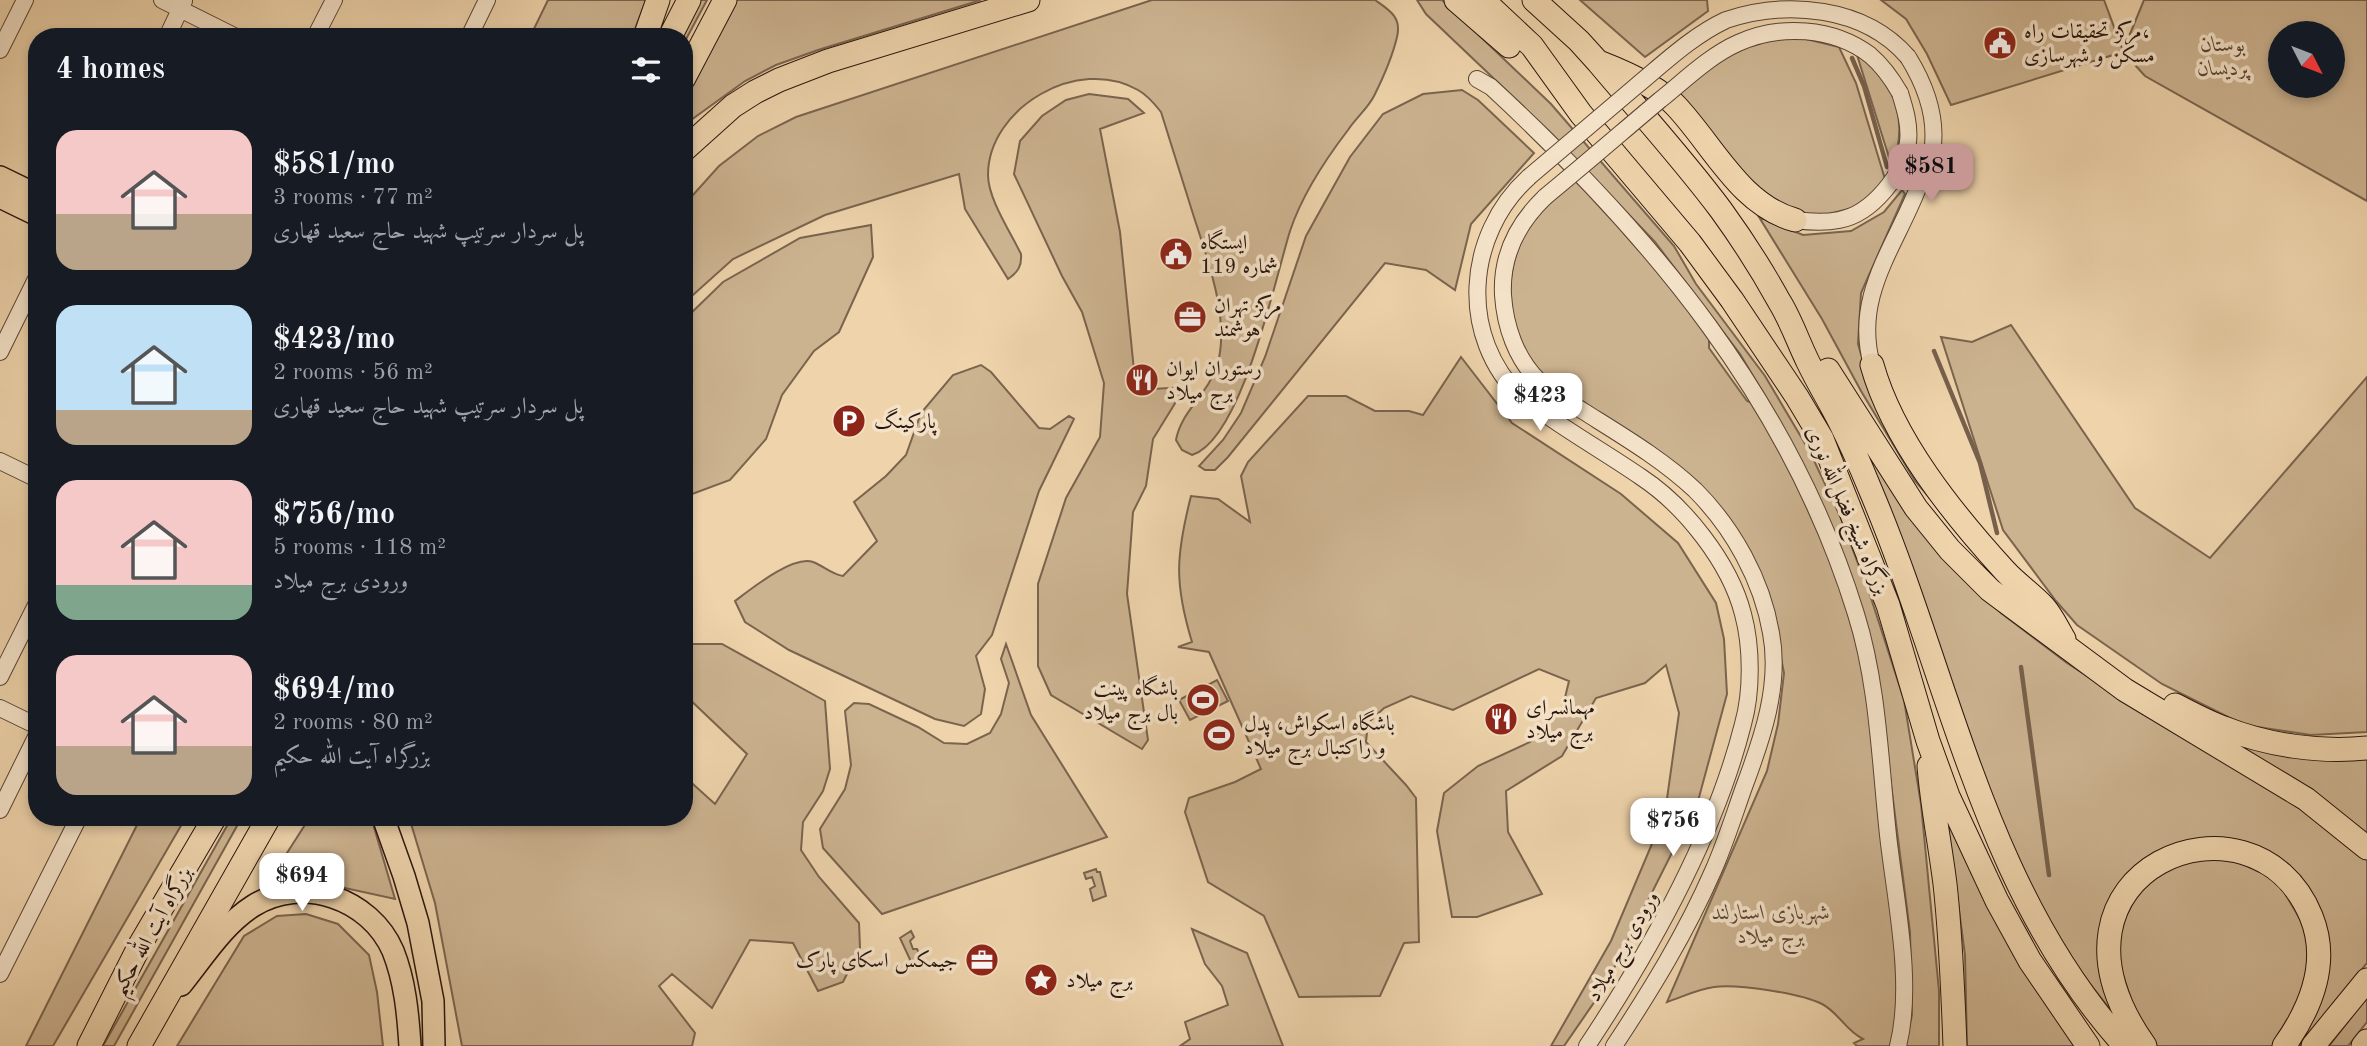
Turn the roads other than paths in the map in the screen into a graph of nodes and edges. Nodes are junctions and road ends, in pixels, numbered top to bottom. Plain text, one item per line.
1 (25, 0) edge
2 (162, 0) edge
3 (334, 0) edge
4 (487, 0) edge
5 (658, 0) edge
6 (689, 0) edge
7 (725, 0) edge
8 (1028, 0) edge
9 (1456, 0) edge
10 (1483, 0) edge
11 (1534, 0) edge
12 (1551, 0) edge
13 (183, 5) edge
14 (172, 28) edge
15 (221, 28) edge
16 (320, 28) edge
17 (473, 28) edge
18 (648, 28) edge
19 (675, 28) edge
20 (1579, 41) junction
21 (0, 50) edge
22 (693, 61) edge
23 (1598, 62) junction
24 (1477, 79) dead end
25 (1581, 114) junction
26 (693, 142) edge
27 (0, 177) edge
28 (28, 191) edge
29 (0, 197) edge
30 (28, 211) edge
31 (1795, 220) joint
32 (28, 295) edge
33 (1780, 302) junction
34 (0, 352) edge
35 (1872, 365) joint
36 (0, 461) edge
37 (1671, 470) junction
38 (28, 475) edge
39 (1656, 488) junction
40 (28, 621) edge
41 (2073, 654) junction
42 (0, 677) edge
43 (2125, 690) junction
44 (0, 708) edge
45 (28, 722) edge
46 (1928, 741) junction
47 (2367, 748) edge
48 (28, 753) edge
49 (0, 810) edge
50 (74, 826) edge
51 (210, 826) edge
52 (264, 826) edge
53 (386, 826) edge
54 (2367, 848) edge
55 (141, 943) junction
56 (2, 964) edge
57 (2367, 980) edge
58 (156, 1017) junction
59 (2367, 1041) edge
60 (72, 1046) edge
61 (89, 1046) edge
62 (141, 1046) edge
63 (410, 1046) edge
64 (434, 1046) edge
65 (1587, 1046) edge
66 (1614, 1046) edge
67 (1898, 1046) edge
68 (1955, 1046) edge
69 (2088, 1046) edge
70 (2125, 1046) edge
71 (2145, 1046) edge
72 (2284, 1046) edge
73 (2313, 1046) edge
74 (2363, 1046) edge

1 - 21 street
2 - 13 street
3 - 16 street
4 - 17 street
5 - 18 highway
6 - 19 highway
7 - 22 highway
8 - 26 highway
9 - 25 highway
10 - 25 highway, بزرگراه شیخ فضل‌الله نوری
11 - 20 highway, بزرگراه شیخ فضل‌الله نوری
12 - 20 highway
13 - 14 street
13 - 15 street
20 - 23 highway, بزرگراه شیخ فضل‌الله نوری
23 - 31 highway
23 - 33 highway, بزرگراه شیخ فضل‌الله نوری
24 - 67 street
25 - 46 highway, بزرگراه شیخ فضل‌الله نوری
27 - 28 main road
29 - 30 main road
31 - 37 street, bridge
32 - 34 street
33 - 41 highway
33 - 70 highway, بزرگراه شیخ فضل‌الله نوری
35 - 39 street, ورودی برج میلاد, bridge
35 - 41 highway
36 - 38 street
37 - 39 street
37 - 66 street
39 - 65 street, ورودی برج میلاد
40 - 42 street
41 - 43 highway
43 - 47 highway
43 - 54 highway
44 - 45 street
46 - 68 highway
46 - 69 highway, بزرگراه شیخ فضل‌الله نوری
48 - 49 street
50 - 56 street
51 - 55 highway, بزرگراه آیت الله حکیم
52 - 58 highway
53 - 64 main road
55 - 60 highway
55 - 61 highway, بزرگراه آیت الله حکیم
57 - 73 highway
58 - 62 highway
58 - 63 main road
59 - 74 highway
71 - 72 highway

